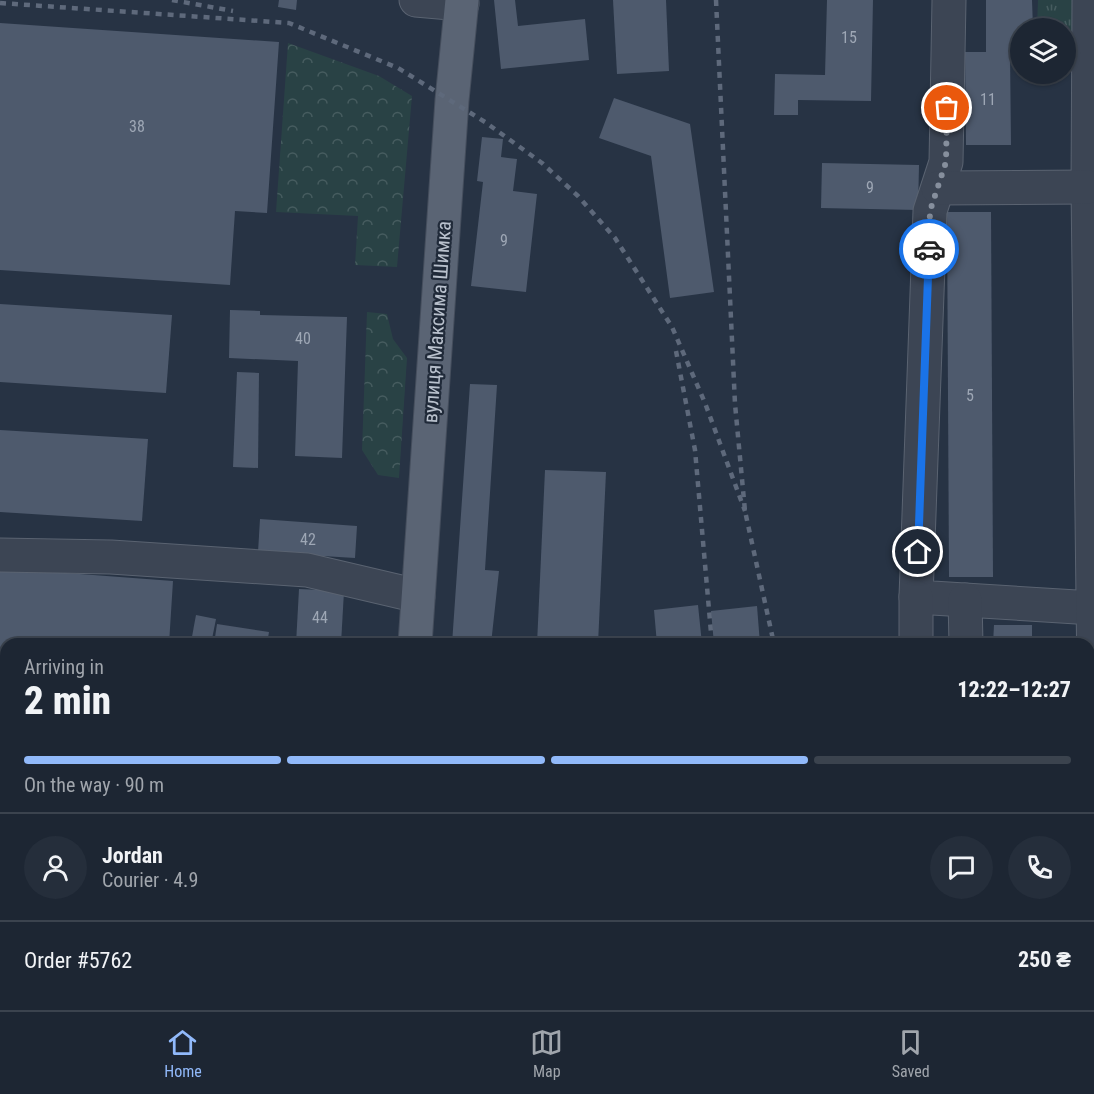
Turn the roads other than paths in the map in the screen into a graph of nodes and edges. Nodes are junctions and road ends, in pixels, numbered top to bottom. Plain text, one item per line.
1 (416, 0) edge
2 (949, 0) edge
3 (1089, 0) edge
4 (462, 2) edge
5 (1088, 187) junction
6 (938, 188) junction
7 (1092, 501) edge
8 (0, 555) edge
9 (418, 596) junction
10 (916, 597) junction
11 (965, 600) junction
12 (1093, 608) edge
13 (415, 638) edge
14 (916, 638) edge
15 (966, 638) edge
16 (1093, 638) edge

1 - 4 street
2 - 6 street
3 - 5 street
4 - 9 main road, вулиця Максима Шимка
5 - 6 street
5 - 7 street
6 - 10 street
7 - 12 street
8 - 9 street
9 - 13 main road, вулиця Максима Шимка
10 - 11 street
10 - 14 street
11 - 12 street
11 - 15 street
12 - 16 street

